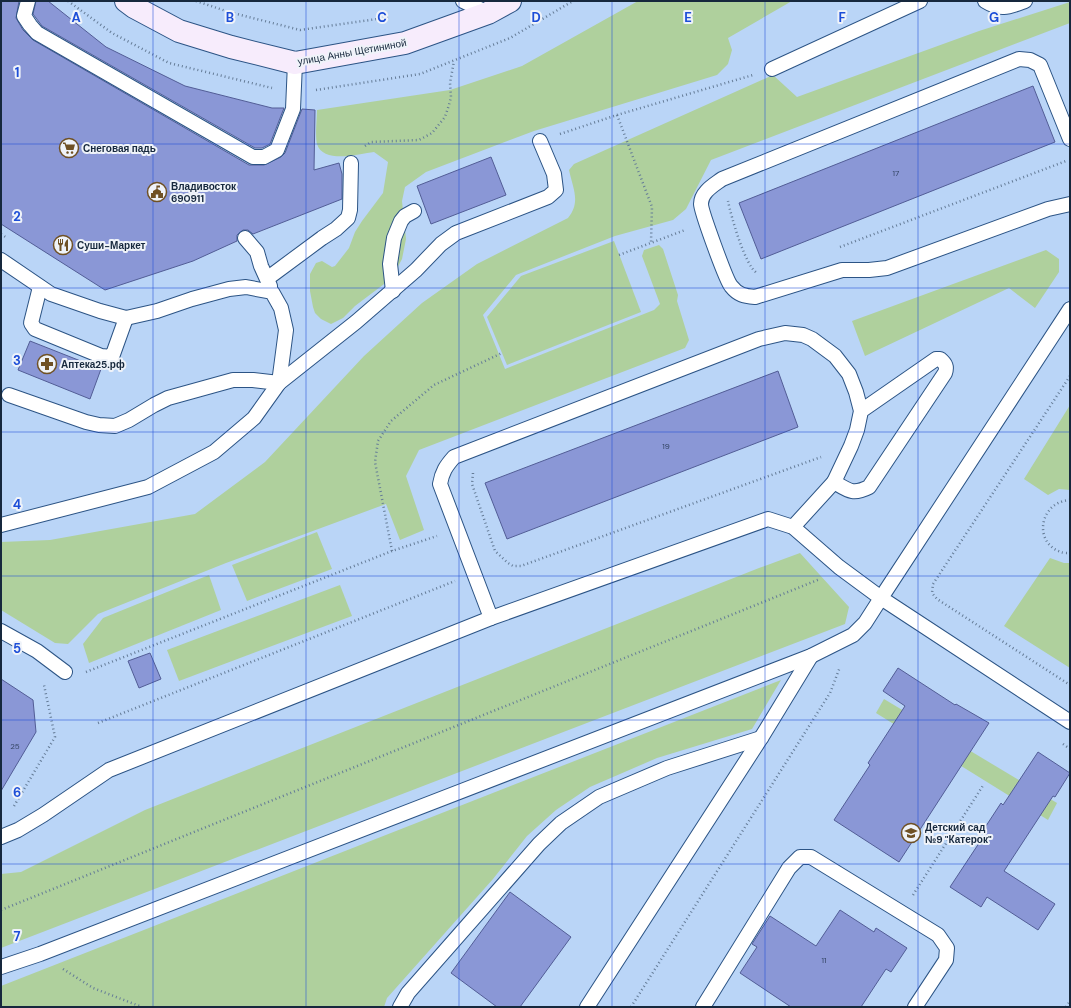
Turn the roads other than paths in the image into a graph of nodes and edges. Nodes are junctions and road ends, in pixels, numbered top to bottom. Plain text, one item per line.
1 (28, 1) edge
2 (126, 1) edge
3 (463, 1) edge
4 (510, 1) edge
5 (920, 1) edge
6 (985, 1) edge
7 (1025, 1) edge
8 (488, 13) junction
9 (295, 62) junction
10 (772, 69) road end
11 (1070, 139) edge
12 (540, 141) dead end
13 (351, 163) road end
14 (1070, 204) edge
15 (414, 211) dead end
16 (245, 238) dead end
17 (1, 260) edge
18 (268, 278) junction
19 (40, 288) junction
20 (393, 290) junction
21 (272, 292) junction
22 (1070, 309) edge
23 (126, 318) junction
24 (279, 382) junction
25 (9, 395) dead end
26 (861, 411) junction
27 (834, 482) junction
28 (1, 525) edge
29 (793, 528) junction
30 (881, 598) junction
31 (491, 618) junction
32 (1, 631) edge
33 (812, 656) junction
34 (65, 672) road end
35 (1070, 722) edge
36 (761, 738) junction
37 (1, 837) edge
38 (1, 967) edge
39 (400, 1007) edge
40 (587, 1007) edge
41 (703, 1007) edge
42 (916, 1007) edge

1 - 9 lane
2 - 9 main road, улица Анны Щетининой
3 - 8 lane
4 - 8 main road, улица Анны Щетининой
5 - 10 lane
6 - 7 lane
8 - 9 main road, улица Анны Щетининой
11 - 14 lane
12 - 20 lane
13 - 18 lane
15 - 20 lane
16 - 18 lane
17 - 19 lane
18 - 21 lane
19 - 23 lane
19 - 23 lane
20 - 24 lane
21 - 23 lane
21 - 24 lane
22 - 30 lane
24 - 25 lane
24 - 28 lane
26 - 27 lane
26 - 27 lane
26 - 31 lane
27 - 29 lane
29 - 30 lane
29 - 31 lane
30 - 33 lane
30 - 35 lane
31 - 37 lane
32 - 34 lane
33 - 36 lane
33 - 38 lane
36 - 39 lane
36 - 40 lane
41 - 42 lane

